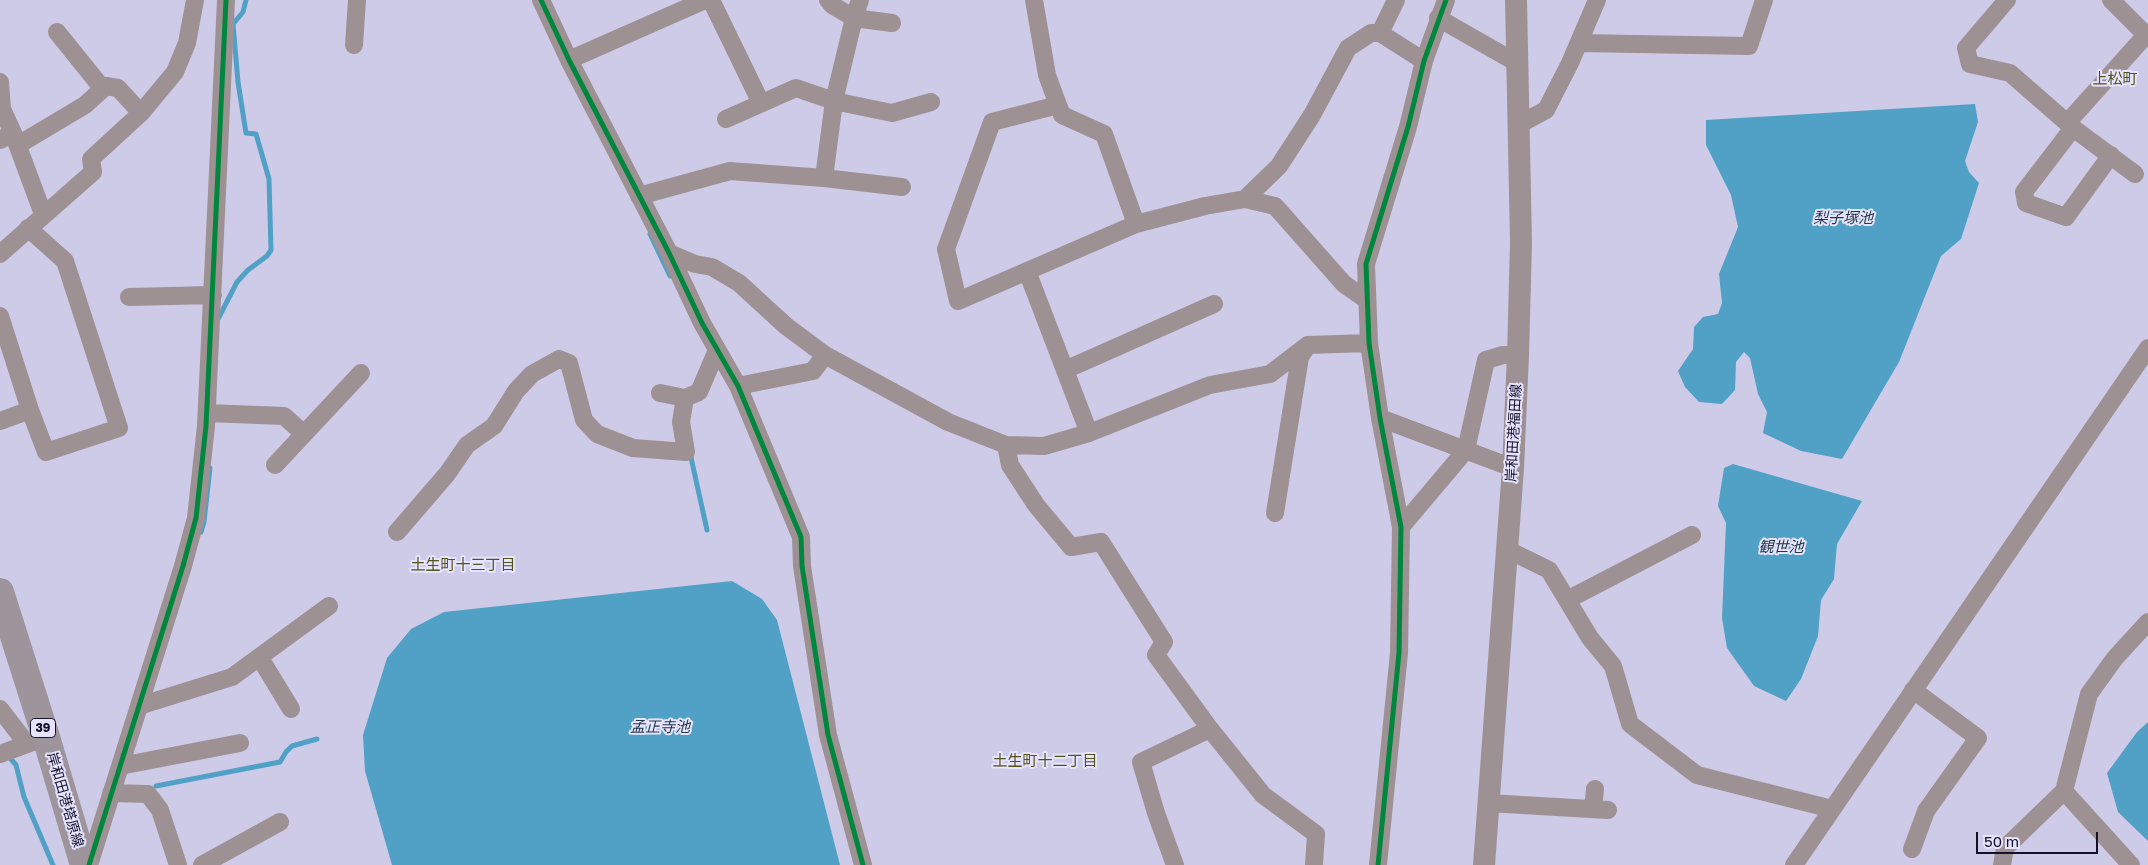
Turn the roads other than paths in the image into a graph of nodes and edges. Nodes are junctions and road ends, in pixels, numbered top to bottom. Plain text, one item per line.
1 (195, 0) edge
2 (226, 0) edge
3 (357, 0) edge
4 (540, 0) edge
5 (705, 0) edge
6 (711, 0) edge
7 (828, 0) edge
8 (860, 0) edge
9 (1034, 0) edge
10 (1396, 0) edge
11 (1446, 0) edge
12 (1516, 0) edge
13 (1597, 0) edge
14 (1764, 0) edge
15 (2007, 0) edge
16 (2110, 0) edge
17 (854, 18) junction
18 (1438, 18) junction
19 (892, 23) dead end
20 (57, 32) dead end
21 (1380, 33) junction
22 (2147, 36) edge
23 (1579, 43) junction
24 (354, 45) dead end
25 (569, 60) junction
26 (1424, 61) junction
27 (1517, 63) junction
28 (0, 82) edge
29 (103, 89) junction
30 (834, 101) junction
31 (931, 102) dead end
32 (761, 104) junction
33 (1058, 105) junction
34 (141, 113) junction
35 (726, 119) dead end
36 (1518, 125) junction
37 (2070, 126) junction
38 (10, 139) edge
39 (2111, 155) junction
40 (2135, 174) dead end
41 (824, 178) junction
42 (902, 187) dead end
43 (639, 196) junction
44 (1246, 199) junction
45 (43, 214) junction
46 (1136, 224) junction
47 (28, 228) junction
48 (669, 253) junction
49 (0, 254) edge
50 (1027, 271) junction
51 (213, 295) junction
52 (129, 297) dead end
53 (1367, 300) junction
54 (1214, 304) dead end
55 (0, 316) edge
56 (1369, 343) junction
57 (1308, 345) junction
58 (2148, 348) edge
59 (717, 350) junction
60 (825, 355) junction
61 (1518, 355) junction
62 (1065, 370) junction
63 (361, 373) dead end
64 (738, 386) junction
65 (660, 393) dead end
66 (686, 398) junction
67 (30, 410) junction
68 (207, 412) junction
69 (1380, 418) junction
70 (0, 421) edge
71 (1089, 433) junction
72 (304, 434) junction
73 (1006, 445) junction
74 (1466, 450) junction
75 (274, 465) dead end
76 (1513, 468) junction
77 (1276, 514) dead end
78 (1401, 527) junction
79 (397, 532) dead end
80 (1692, 534) dead end
81 (1506, 549) junction
82 (0, 592) edge
83 (1567, 600) junction
84 (329, 606) dead end
85 (2148, 622) edge
86 (260, 658) junction
87 (1914, 690) junction
88 (139, 706) junction
89 (0, 709) edge
90 (291, 709) dead end
91 (1210, 729) junction
92 (36, 740) junction
93 (240, 743) dead end
94 (0, 754) edge
95 (120, 766) junction
96 (1594, 789) dead end
97 (2064, 791) junction
98 (111, 793) junction
99 (1488, 803) junction
100 (1832, 809) junction
101 (280, 822) dead end
102 (1912, 849) dead end
103 (84, 865) edge
104 (89, 865) edge
105 (178, 865) edge
106 (202, 865) edge
107 (863, 865) edge
108 (1175, 865) edge
109 (1314, 865) edge
110 (1378, 865) edge
111 (1484, 865) edge
112 (1794, 865) edge
113 (2002, 865) edge
114 (2131, 865) edge

1 - 34 street
2 - 51 street
3 - 24 street
4 - 25 street
5 - 25 street
6 - 32 street
7 - 17 street
8 - 17 street
9 - 33 street
10 - 21 street
11 - 18 street
12 - 27 street, 岸和田港福田線
13 - 23 street
14 - 23 street
15 - 37 street
16 - 22 street
17 - 19 street
17 - 30 street
18 - 26 street
18 - 27 street
20 - 29 street
21 - 26 street
21 - 44 street
22 - 37 street
23 - 36 street
25 - 43 street
26 - 53 street
27 - 36 street, 岸和田港福田線
28 - 38 street
29 - 34 street
29 - 38 street
30 - 31 street
30 - 32 street
30 - 41 street
32 - 35 street
33 - 46 street
33 - 50 street
34 - 45 street
36 - 61 street, 岸和田港福田線
37 - 39 street
37 - 39 street
38 - 45 street
39 - 40 street
41 - 42 street
41 - 43 street
43 - 48 street
44 - 46 street
44 - 53 street
45 - 47 street
46 - 50 street
47 - 49 street
47 - 67 street
48 - 59 street
48 - 60 street
50 - 62 street
51 - 52 street
51 - 68 street
53 - 56 street
54 - 62 street
55 - 67 street
56 - 57 street
56 - 69 street
57 - 71 street
57 - 77 street
58 - 87 street
59 - 64 street
59 - 66 street
60 - 64 street
60 - 73 street
61 - 74 street
61 - 76 street, 岸和田港福田線
62 - 71 street
63 - 72 street
64 - 107 street
65 - 66 street
66 - 79 street
67 - 70 street
68 - 72 street
68 - 88 street
69 - 74 street
69 - 78 street
71 - 73 street
72 - 75 street
73 - 91 street
74 - 76 street
74 - 78 street
76 - 81 street, 岸和田港福田線
78 - 110 street
80 - 83 street
81 - 83 street
81 - 99 street, 岸和田港福田線
82 - 92 main road, 岸和田港塔原線 / 39
83 - 100 street
84 - 86 street
85 - 97 street
86 - 88 street
86 - 90 street
87 - 100 street
87 - 102 street
88 - 95 street
89 - 92 street
91 - 108 street
91 - 109 street
92 - 94 street
92 - 103 main road, 岸和田港塔原線 / 39
93 - 95 street
95 - 98 street
96 - 99 street
97 - 113 street
97 - 114 street
98 - 104 street
98 - 105 street
99 - 111 street, 岸和田港福田線
100 - 112 street
101 - 106 street

